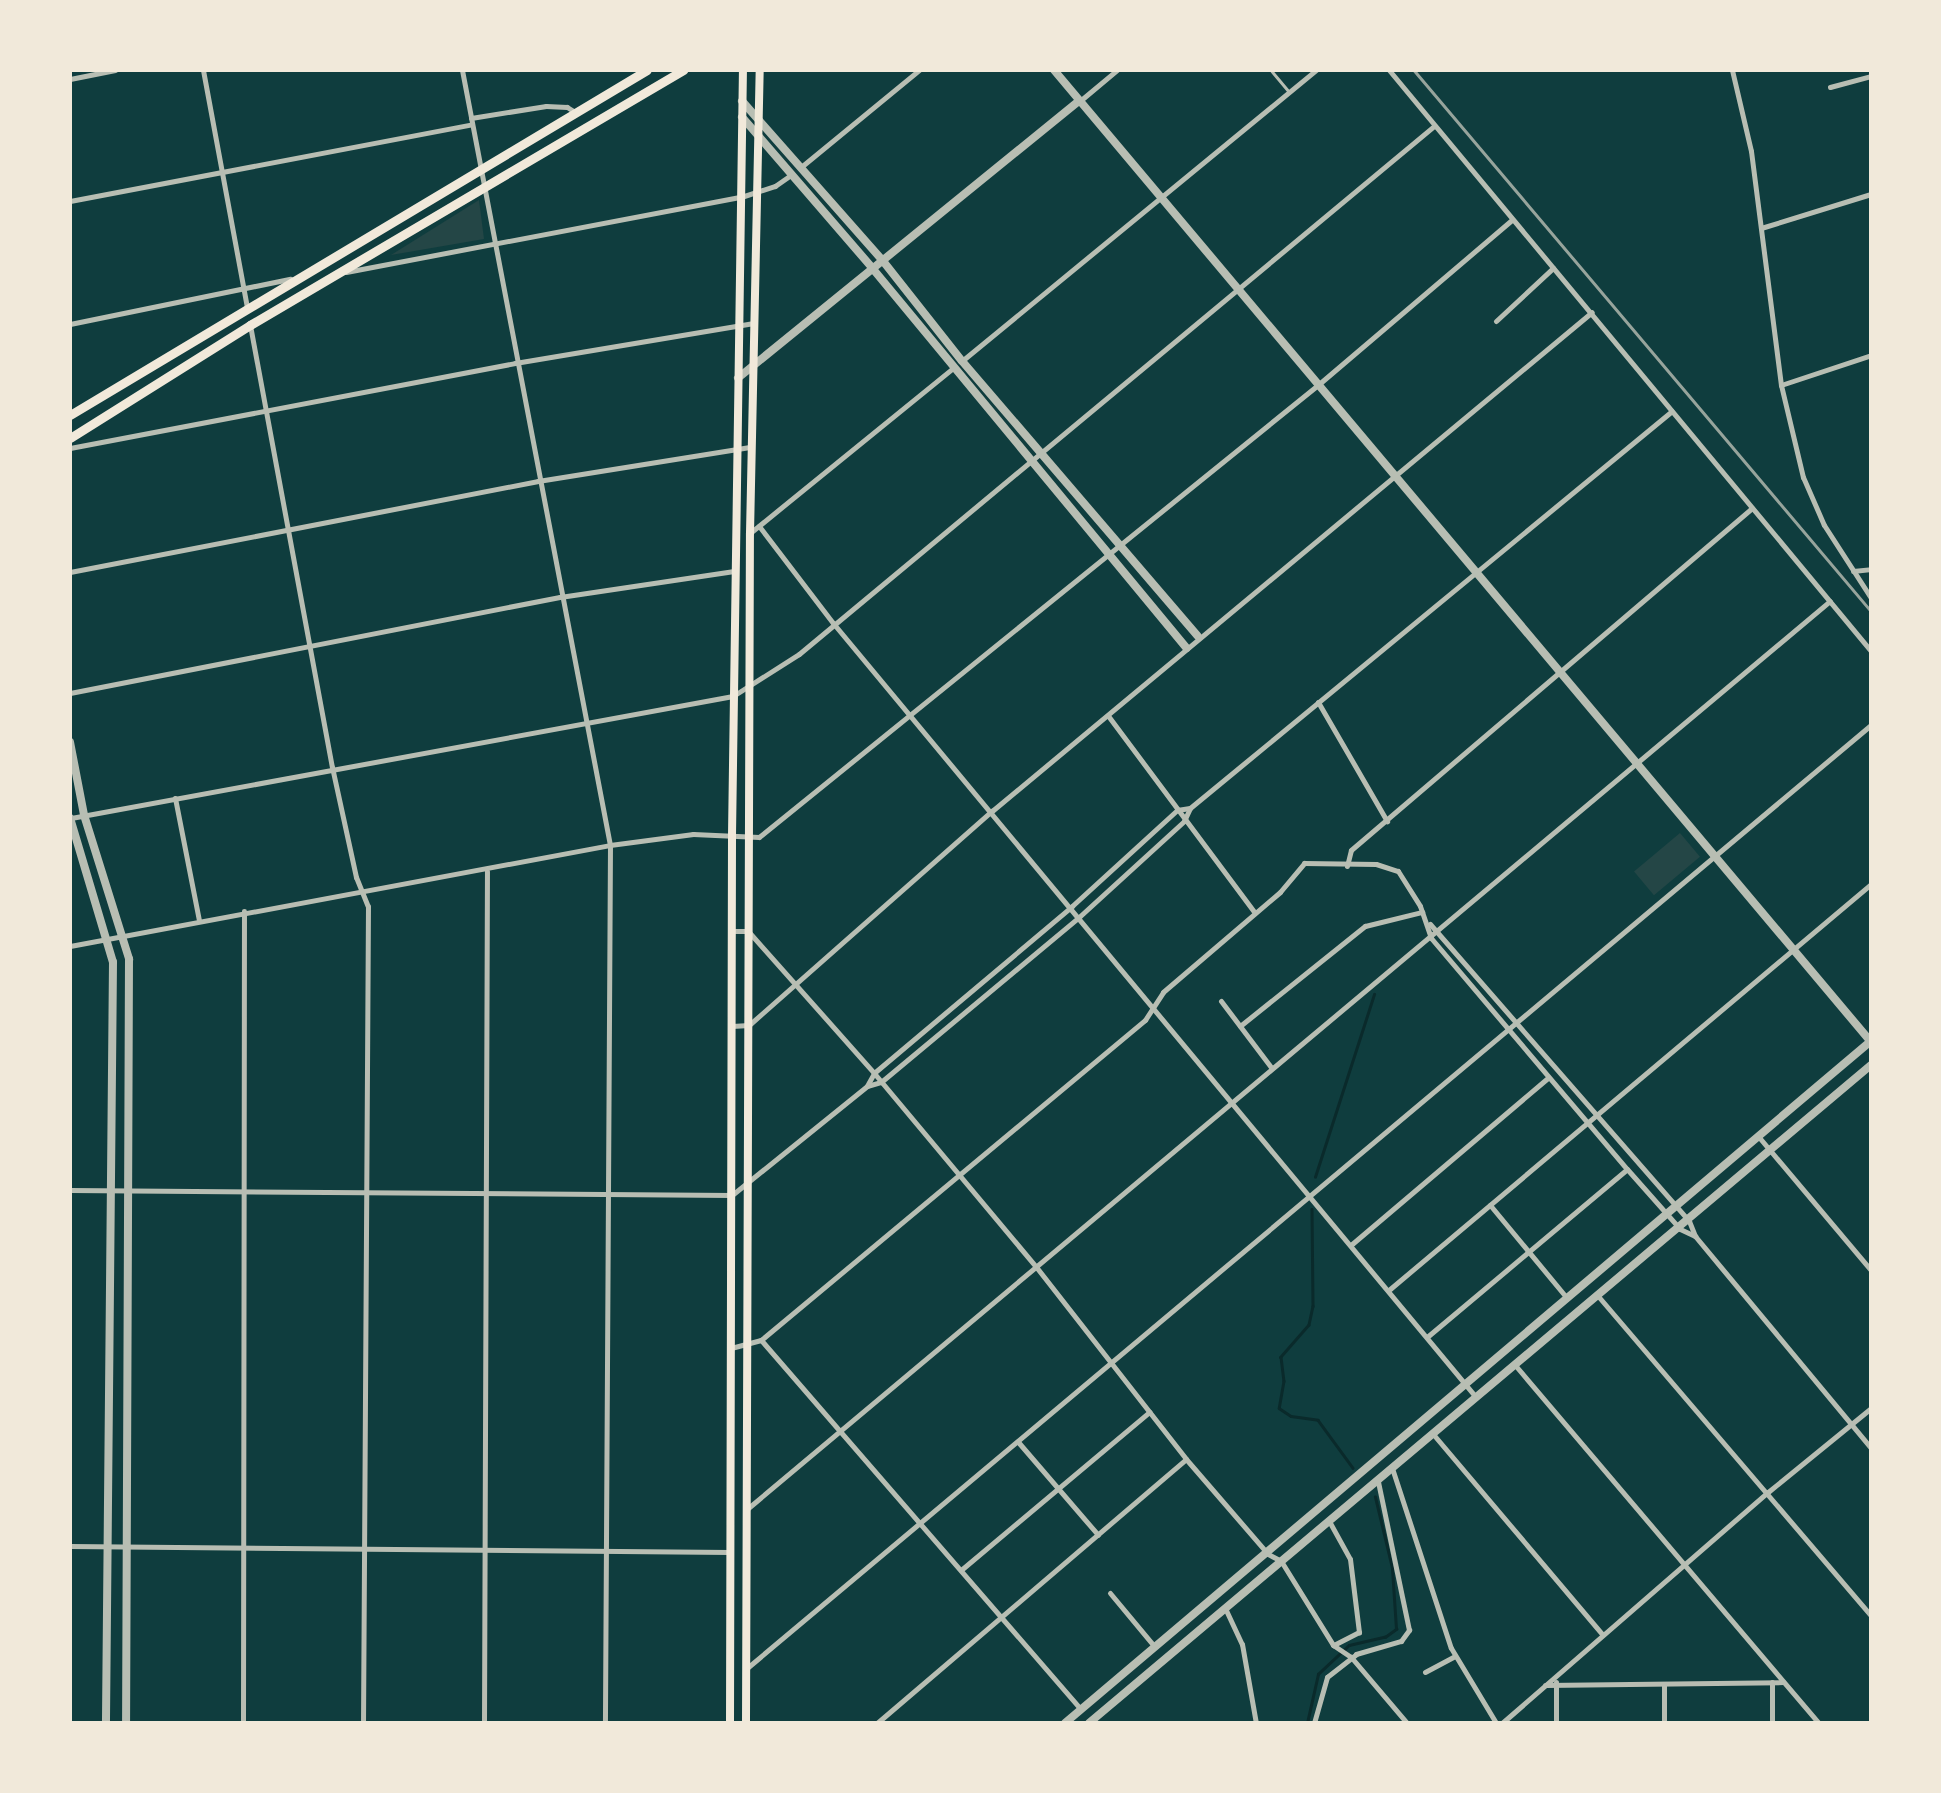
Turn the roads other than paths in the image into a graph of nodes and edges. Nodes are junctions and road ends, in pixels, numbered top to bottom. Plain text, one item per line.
1 (114, 70) edge
2 (203, 70) edge
3 (462, 70) edge
4 (648, 70) edge
5 (683, 70) edge
6 (742, 70) edge
7 (760, 70) edge
8 (919, 70) edge
9 (1054, 70) edge
10 (1117, 70) edge
11 (1272, 70) edge
12 (1316, 70) edge
13 (1389, 70) edge
14 (1732, 70) edge
15 (1871, 76) edge
16 (70, 78) edge
17 (1830, 87) dead end
18 (1289, 92) junction
19 (742, 101) junction
20 (1079, 101) junction
21 (576, 112) junction
22 (742, 117) junction
23 (758, 120) junction
24 (471, 121) junction
25 (1434, 126) junction
26 (758, 135) junction
27 (482, 168) junction
28 (221, 171) junction
29 (795, 172) junction
30 (486, 185) junction
31 (757, 193) junction
32 (1871, 194) edge
33 (741, 196) junction
34 (1160, 196) junction
35 (70, 201) edge
36 (1512, 220) junction
37 (1761, 228) junction
38 (496, 244) junction
39 (883, 261) junction
40 (873, 268) junction
41 (1554, 268) junction
42 (338, 273) junction
43 (303, 277) junction
44 (244, 288) junction
45 (1241, 288) junction
46 (247, 309) junction
47 (1592, 312) junction
48 (1496, 321) dead end
49 (740, 322) junction
50 (754, 323) junction
51 (70, 324) edge
52 (250, 326) junction
53 (1871, 355) edge
54 (962, 361) junction
55 (515, 362) junction
56 (754, 366) junction
57 (954, 368) junction
58 (738, 378) junction
59 (1319, 384) junction
60 (1782, 385) junction
61 (266, 408) junction
62 (1672, 411) junction
63 (70, 415) edge
64 (70, 438) edge
65 (752, 447) junction
66 (70, 448) edge
67 (736, 449) junction
68 (1041, 454) junction
69 (1032, 462) junction
70 (1396, 476) junction
71 (538, 482) junction
72 (1752, 508) junction
73 (759, 526) junction
74 (288, 529) junction
75 (750, 533) junction
76 (1121, 546) junction
77 (1109, 556) junction
78 (1871, 569) edge
79 (734, 571) junction
80 (1853, 571) junction
81 (70, 572) edge
82 (1478, 573) junction
83 (560, 597) junction
84 (1871, 598) edge
85 (1830, 600) junction
86 (833, 624) junction
87 (1198, 636) junction
88 (310, 646) junction
89 (1186, 648) junction
90 (1871, 651) edge
91 (1558, 670) junction
92 (750, 686) junction
93 (70, 693) edge
94 (733, 696) junction
95 (1318, 702) junction
96 (909, 713) junction
97 (1109, 717) junction
98 (587, 722) junction
99 (1871, 725) edge
100 (70, 742) edge
101 (1636, 764) junction
102 (332, 768) junction
103 (175, 798) junction
104 (1190, 808) junction
105 (992, 811) junction
106 (84, 815) junction
107 (1180, 816) junction
108 (70, 818) edge
109 (1387, 821) junction
110 (732, 835) junction
111 (748, 838) junction
112 (610, 845) junction
113 (1715, 856) junction
114 (1347, 866) junction
115 (487, 870) junction
116 (1871, 884) edge
117 (362, 892) junction
118 (1072, 906) junction
119 (244, 911) junction
120 (1422, 912) junction
121 (1255, 913) junction
122 (1079, 917) junction
123 (199, 920) junction
124 (1427, 922) junction
125 (1440, 930) junction
126 (732, 931) junction
127 (748, 931) junction
128 (124, 937) junction
129 (1431, 938) junction
130 (109, 940) junction
131 (70, 946) edge
132 (1794, 949) junction
133 (796, 982) junction
134 (968, 992) junction
135 (976, 1001) junction
136 (1221, 1001) dead end
137 (1154, 1006) junction
138 (1519, 1023) junction
139 (749, 1025) junction
140 (731, 1026) junction
141 (1240, 1026) junction
142 (1509, 1031) junction
143 (1871, 1042) edge
144 (1871, 1065) edge
145 (1271, 1067) junction
146 (874, 1073) junction
147 (1548, 1078) junction
148 (881, 1082) junction
149 (867, 1086) junction
150 (1806, 1096) junction
151 (1232, 1100) junction
152 (1818, 1109) junction
153 (1598, 1115) junction
154 (1588, 1124) junction
155 (1758, 1136) junction
156 (1770, 1150) junction
157 (1627, 1169) junction
158 (958, 1175) junction
159 (748, 1183) junction
160 (108, 1189) junction
161 (127, 1189) junction
162 (70, 1190) edge
163 (245, 1190) junction
164 (369, 1190) junction
165 (486, 1191) junction
166 (608, 1194) junction
167 (1311, 1194) junction
168 (732, 1196) junction
169 (1490, 1204) junction
170 (1678, 1208) junction
171 (1670, 1216) junction
172 (1690, 1221) junction
173 (1680, 1229) junction
174 (1694, 1236) junction
175 (1352, 1244) junction
176 (1528, 1251) junction
177 (1037, 1268) junction
178 (1871, 1270) edge
179 (1390, 1289) junction
180 (1596, 1294) junction
181 (1567, 1298) junction
182 (1554, 1309) junction
183 (1564, 1322) junction
184 (1428, 1337) junction
185 (761, 1340) junction
186 (731, 1348) junction
187 (747, 1348) junction
188 (1111, 1364) junction
189 (1515, 1365) junction
190 (106, 1369) junction
191 (126, 1370) junction
192 (1466, 1385) junction
193 (1477, 1398) junction
194 (1871, 1408) edge
195 (1148, 1412) junction
196 (1852, 1425) junction
197 (840, 1432) junction
198 (1433, 1434) junction
199 (1019, 1442) junction
200 (1871, 1448) edge
201 (1186, 1459) junction
202 (1392, 1468) junction
203 (1378, 1480) junction
204 (1058, 1488) junction
205 (1768, 1492) junction
206 (747, 1509) junction
207 (1330, 1521) junction
208 (920, 1526) junction
209 (1098, 1536) junction
210 (70, 1546) edge
211 (105, 1546) junction
212 (126, 1547) junction
213 (244, 1549) junction
214 (606, 1549) junction
215 (365, 1550) junction
216 (486, 1550) junction
217 (730, 1552) junction
218 (1268, 1554) junction
219 (1281, 1561) junction
220 (1685, 1565) junction
221 (961, 1570) junction
222 (1110, 1593) dead end
223 (1224, 1608) junction
224 (1002, 1616) junction
225 (1871, 1616) edge
226 (1603, 1635) junction
227 (1333, 1645) junction
228 (1155, 1647) junction
229 (1455, 1656) junction
230 (1351, 1657) junction
231 (1133, 1665) junction
232 (746, 1669) junction
233 (1425, 1672) dead end
234 (1144, 1677) junction
235 (1556, 1682) junction
236 (1772, 1682) junction
237 (1785, 1682) junction
238 (1664, 1685) junction
239 (1542, 1686) junction
240 (1082, 1709) junction
241 (106, 1721) edge
242 (747, 1721) edge
243 (126, 1722) edge
244 (1091, 1722) edge
245 (243, 1723) edge
246 (363, 1723) edge
247 (484, 1723) edge
248 (605, 1723) edge
249 (730, 1723) edge
250 (876, 1723) edge
251 (1065, 1723) edge
252 (1256, 1723) edge
253 (1314, 1723) edge
254 (1406, 1723) edge
255 (1499, 1723) edge
256 (1556, 1723) edge
257 (1664, 1723) edge
258 (1772, 1723) edge
259 (1819, 1723) edge

1 - 16 street
2 - 28 street
3 - 24 street
4 - 21 main road
5 - 30 main road
6 - 19 main road
7 - 23 main road
8 - 29 street
9 - 20 street
10 - 20 street
11 - 18 lane
12 - 18 street
13 - 25 street
14 - 37 street
15 - 17 street
18 - 34 street
19 - 22 main road
19 - 23 street
20 - 34 street
20 - 39 street
21 - 24 street
21 - 27 main road
22 - 26 street
22 - 33 main road
23 - 26 main road
23 - 29 street
24 - 27 street
24 - 28 street
25 - 36 street
25 - 45 street
26 - 29 street
26 - 31 main road
27 - 30 street
27 - 43 main road
28 - 35 street
28 - 44 street
29 - 31 street
29 - 39 street
29 - 40 street
30 - 38 street
30 - 42 main road
31 - 33 street
31 - 50 main road
32 - 37 street
33 - 38 street
33 - 49 main road
34 - 45 street
34 - 54 street
36 - 41 street
36 - 59 street
37 - 60 street
38 - 42 street
38 - 55 street
39 - 40 street
39 - 54 street
40 - 56 street
40 - 57 street
41 - 47 street
41 - 48 street
42 - 52 main road
43 - 44 street
43 - 46 main road
44 - 46 street
44 - 51 street
45 - 59 street
45 - 68 street
46 - 63 main road
47 - 62 street
47 - 70 street
49 - 50 street
49 - 55 street
49 - 58 main road
50 - 56 main road
52 - 61 street
52 - 64 main road
53 - 60 street
54 - 57 street
54 - 68 street
55 - 61 street
55 - 71 street
56 - 58 street
56 - 65 main road
57 - 69 street
57 - 73 street
58 - 67 main road
59 - 70 street
59 - 76 street
60 - 80 street
61 - 66 street
61 - 74 street
62 - 72 street
62 - 82 street
65 - 67 street
65 - 75 main road
67 - 71 street
67 - 79 main road
68 - 69 street
68 - 76 street
69 - 77 street
69 - 86 street
70 - 82 street
70 - 87 street
71 - 74 street
71 - 83 street
72 - 85 street
72 - 91 street
73 - 75 street
73 - 86 street
74 - 81 street
74 - 88 street
75 - 92 main road
76 - 77 street
76 - 87 street
77 - 89 street
77 - 96 street
78 - 80 street
79 - 83 street
79 - 94 main road
80 - 84 street
82 - 91 street
82 - 95 street
83 - 88 street
83 - 98 street
85 - 90 street
85 - 101 street
86 - 92 street
86 - 96 street
87 - 89 street
88 - 93 street
88 - 102 street
89 - 97 street
91 - 101 street
91 - 109 street
92 - 94 street
92 - 111 main road
94 - 98 street
94 - 110 main road
95 - 104 street
95 - 109 street
96 - 105 street
96 - 111 street
97 - 105 street
97 - 107 street
98 - 102 street
98 - 112 street
99 - 113 street
100 - 106 street
101 - 113 street
101 - 125 street
102 - 103 street
102 - 117 street
103 - 106 street
103 - 123 street
104 - 107 street
104 - 107 street
105 - 118 street
105 - 133 street
106 - 108 street
106 - 128 street
107 - 118 street
107 - 121 street
107 - 122 street
108 - 130 street
109 - 114 street
110 - 111 street
110 - 112 street
110 - 126 main road
111 - 127 main road
112 - 115 street
112 - 166 street
113 - 132 street
113 - 138 street
114 - 120 street
114 - 121 street
115 - 117 street
115 - 165 street
116 - 132 street
117 - 119 street
117 - 164 street
118 - 122 street
118 - 134 street
119 - 123 street
119 - 163 street
120 - 124 street
120 - 141 street
121 - 137 street
122 - 135 street
122 - 137 street
123 - 128 street
124 - 125 street
124 - 129 street
125 - 129 street
125 - 138 street
126 - 127 street
126 - 140 main road
127 - 133 street
127 - 139 main road
128 - 130 street
128 - 161 street
129 - 142 street
129 - 145 street
130 - 131 street
130 - 160 street
132 - 143 street
132 - 153 street
133 - 139 street
133 - 146 street
134 - 135 street
134 - 146 street
135 - 148 street
136 - 141 street
137 - 151 street
137 - 158 street
138 - 142 street
138 - 153 street
139 - 140 street
139 - 159 main road
140 - 168 main road
141 - 145 street
142 - 147 street
142 - 167 street
143 - 150 street
144 - 152 street
145 - 151 street
146 - 148 street
146 - 149 street
147 - 154 street
147 - 175 street
148 - 149 street
148 - 158 street
149 - 159 street
150 - 152 street
150 - 155 street
151 - 167 street
151 - 177 street
152 - 156 street
153 - 154 street
153 - 170 street
154 - 157 street
154 - 169 street
155 - 156 street
155 - 170 street
156 - 172 street
156 - 178 street
157 - 171 street
157 - 176 street
158 - 177 street
158 - 185 street
159 - 168 street
159 - 187 main road
160 - 161 street
160 - 162 street
160 - 190 street
161 - 163 street
161 - 191 street
163 - 164 street
163 - 213 street
164 - 165 street
164 - 215 street
165 - 166 street
165 - 216 street
166 - 168 street
166 - 214 street
167 - 175 street
167 - 188 street
168 - 186 main road
169 - 176 street
169 - 179 street
170 - 171 street
170 - 172 street
171 - 173 street
171 - 181 street
172 - 173 street
172 - 174 street
173 - 174 street
173 - 180 street
174 - 196 street
175 - 179 street
176 - 181 street
176 - 184 street
177 - 188 street
177 - 197 street
179 - 184 street
180 - 183 street
180 - 205 street
181 - 182 street
182 - 183 street
182 - 192 street
183 - 189 street
184 - 192 street
185 - 187 street
185 - 197 street
186 - 187 street
186 - 217 main road
187 - 206 main road
188 - 195 street
188 - 199 street
189 - 193 street
189 - 220 street
190 - 191 street
190 - 211 street
191 - 212 street
192 - 193 street
192 - 218 street
193 - 198 street
194 - 196 street
195 - 201 street
195 - 204 street
196 - 200 street
196 - 205 street
197 - 206 street
197 - 208 street
198 - 202 street
198 - 226 street
199 - 204 street
199 - 208 street
201 - 209 street
201 - 218 street
202 - 203 street
202 - 229 street
203 - 207 street
203 - 230 street
204 - 209 street
204 - 221 street
205 - 220 street
205 - 225 street
206 - 232 main road
207 - 219 street
207 - 227 street
208 - 221 street
208 - 232 street
209 - 224 street
210 - 211 street
211 - 212 street
211 - 241 street
212 - 213 street
212 - 243 street
213 - 215 street
213 - 245 street
214 - 216 street
214 - 217 street
214 - 248 street
215 - 216 street
215 - 246 street
216 - 247 street
217 - 249 main road
218 - 219 street
218 - 228 street
219 - 223 street
219 - 227 street
220 - 226 street
220 - 237 street
221 - 224 street
222 - 228 street
223 - 234 street
223 - 252 street
224 - 240 street
224 - 250 street
226 - 239 street
227 - 230 street
228 - 231 street
229 - 233 street
229 - 255 street
230 - 253 street
230 - 254 street
231 - 234 street
231 - 240 street
232 - 242 main road
234 - 244 street
235 - 238 street
235 - 239 street
235 - 256 street
236 - 237 street
236 - 238 street
236 - 258 street
237 - 259 street
238 - 257 street
239 - 255 street
240 - 251 street
241 - 243 street

